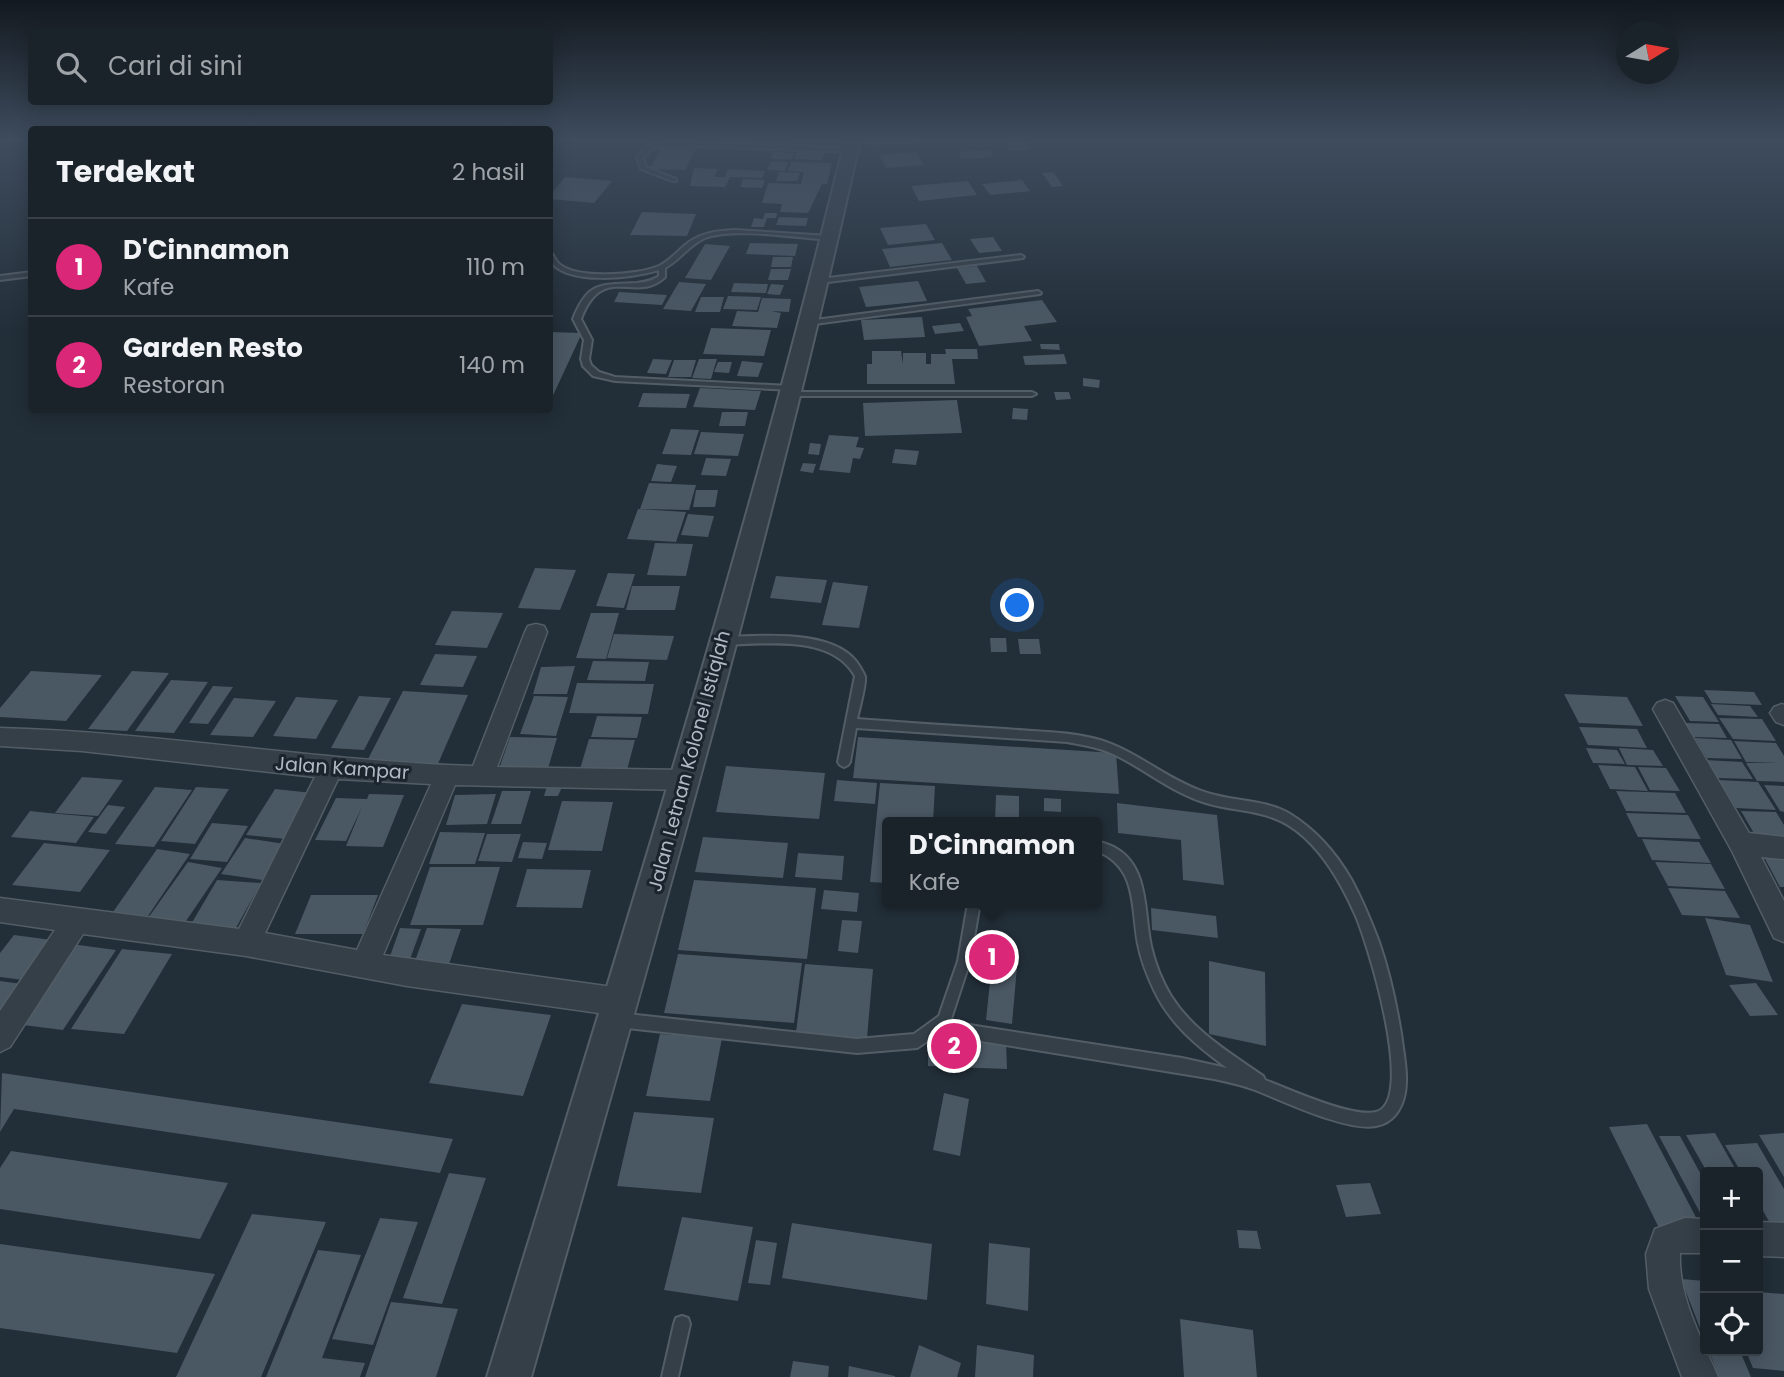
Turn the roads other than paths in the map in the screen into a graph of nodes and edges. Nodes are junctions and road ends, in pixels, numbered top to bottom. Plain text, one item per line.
1 (838, 204) edge
2 (830, 238) junction
3 (1021, 257) dead end
4 (553, 266) edge
5 (662, 267) junction
6 (28, 274) edge
7 (598, 275) junction
8 (0, 278) edge
9 (820, 281) junction
10 (599, 288) junction
11 (1038, 293) dead end
12 (807, 323) junction
13 (790, 391) junction
14 (1032, 394) dead end
15 (536, 632) dead end
16 (721, 641) junction
17 (1665, 709) dead end
18 (851, 723) junction
19 (0, 737) edge
20 (844, 762) dead end
21 (331, 768) junction
22 (447, 775) junction
23 (481, 777) junction
24 (685, 780) junction
25 (1741, 843) junction
26 (1102, 848) edge
27 (1784, 848) edge
28 (973, 908) edge
29 (0, 910) edge
30 (78, 920) junction
31 (1784, 929) edge
32 (246, 943) junction
33 (365, 964) junction
34 (618, 1011) junction
35 (938, 1027) junction
36 (0, 1037) edge
37 (1266, 1087) junction
38 (1700, 1236) edge
39 (1763, 1239) edge
40 (1784, 1240) edge
41 (682, 1324) dead end
42 (509, 1377) edge
43 (670, 1377) edge
44 (1700, 1377) edge

1 - 2 street, Jalan Letnan Kolonel Istiqlah
2 - 5 lane
2 - 9 street, Jalan Letnan Kolonel Istiqlah
3 - 9 lane
4 - 7 lane
5 - 7 lane
5 - 10 lane
6 - 8 lane
7 - 10 lane
9 - 12 street, Jalan Letnan Kolonel Istiqlah
10 - 13 lane
11 - 12 lane
12 - 13 street, Jalan Letnan Kolonel Istiqlah
13 - 14 lane
13 - 16 street, Jalan Letnan Kolonel Istiqlah
15 - 23 street
16 - 18 lane
16 - 24 street, Jalan Letnan Kolonel Istiqlah
17 - 25 street
18 - 20 lane
18 - 37 lane
19 - 21 street, Jalan Kampar
21 - 22 street, Jalan Kampar
21 - 32 street
22 - 23 street, Jalan Kampar
22 - 33 street
23 - 24 street, Jalan Kampar
24 - 34 street, Jalan Letnan Kolonel Istiqlah
25 - 27 street
25 - 31 street
26 - 37 lane
28 - 35 lane
29 - 30 street
30 - 32 street
30 - 36 street
32 - 33 street
33 - 34 street
34 - 35 lane
34 - 42 street, Jalan Letnan Kolonel Istiqlah
35 - 37 lane
38 - 44 street
39 - 40 street
41 - 43 lane

